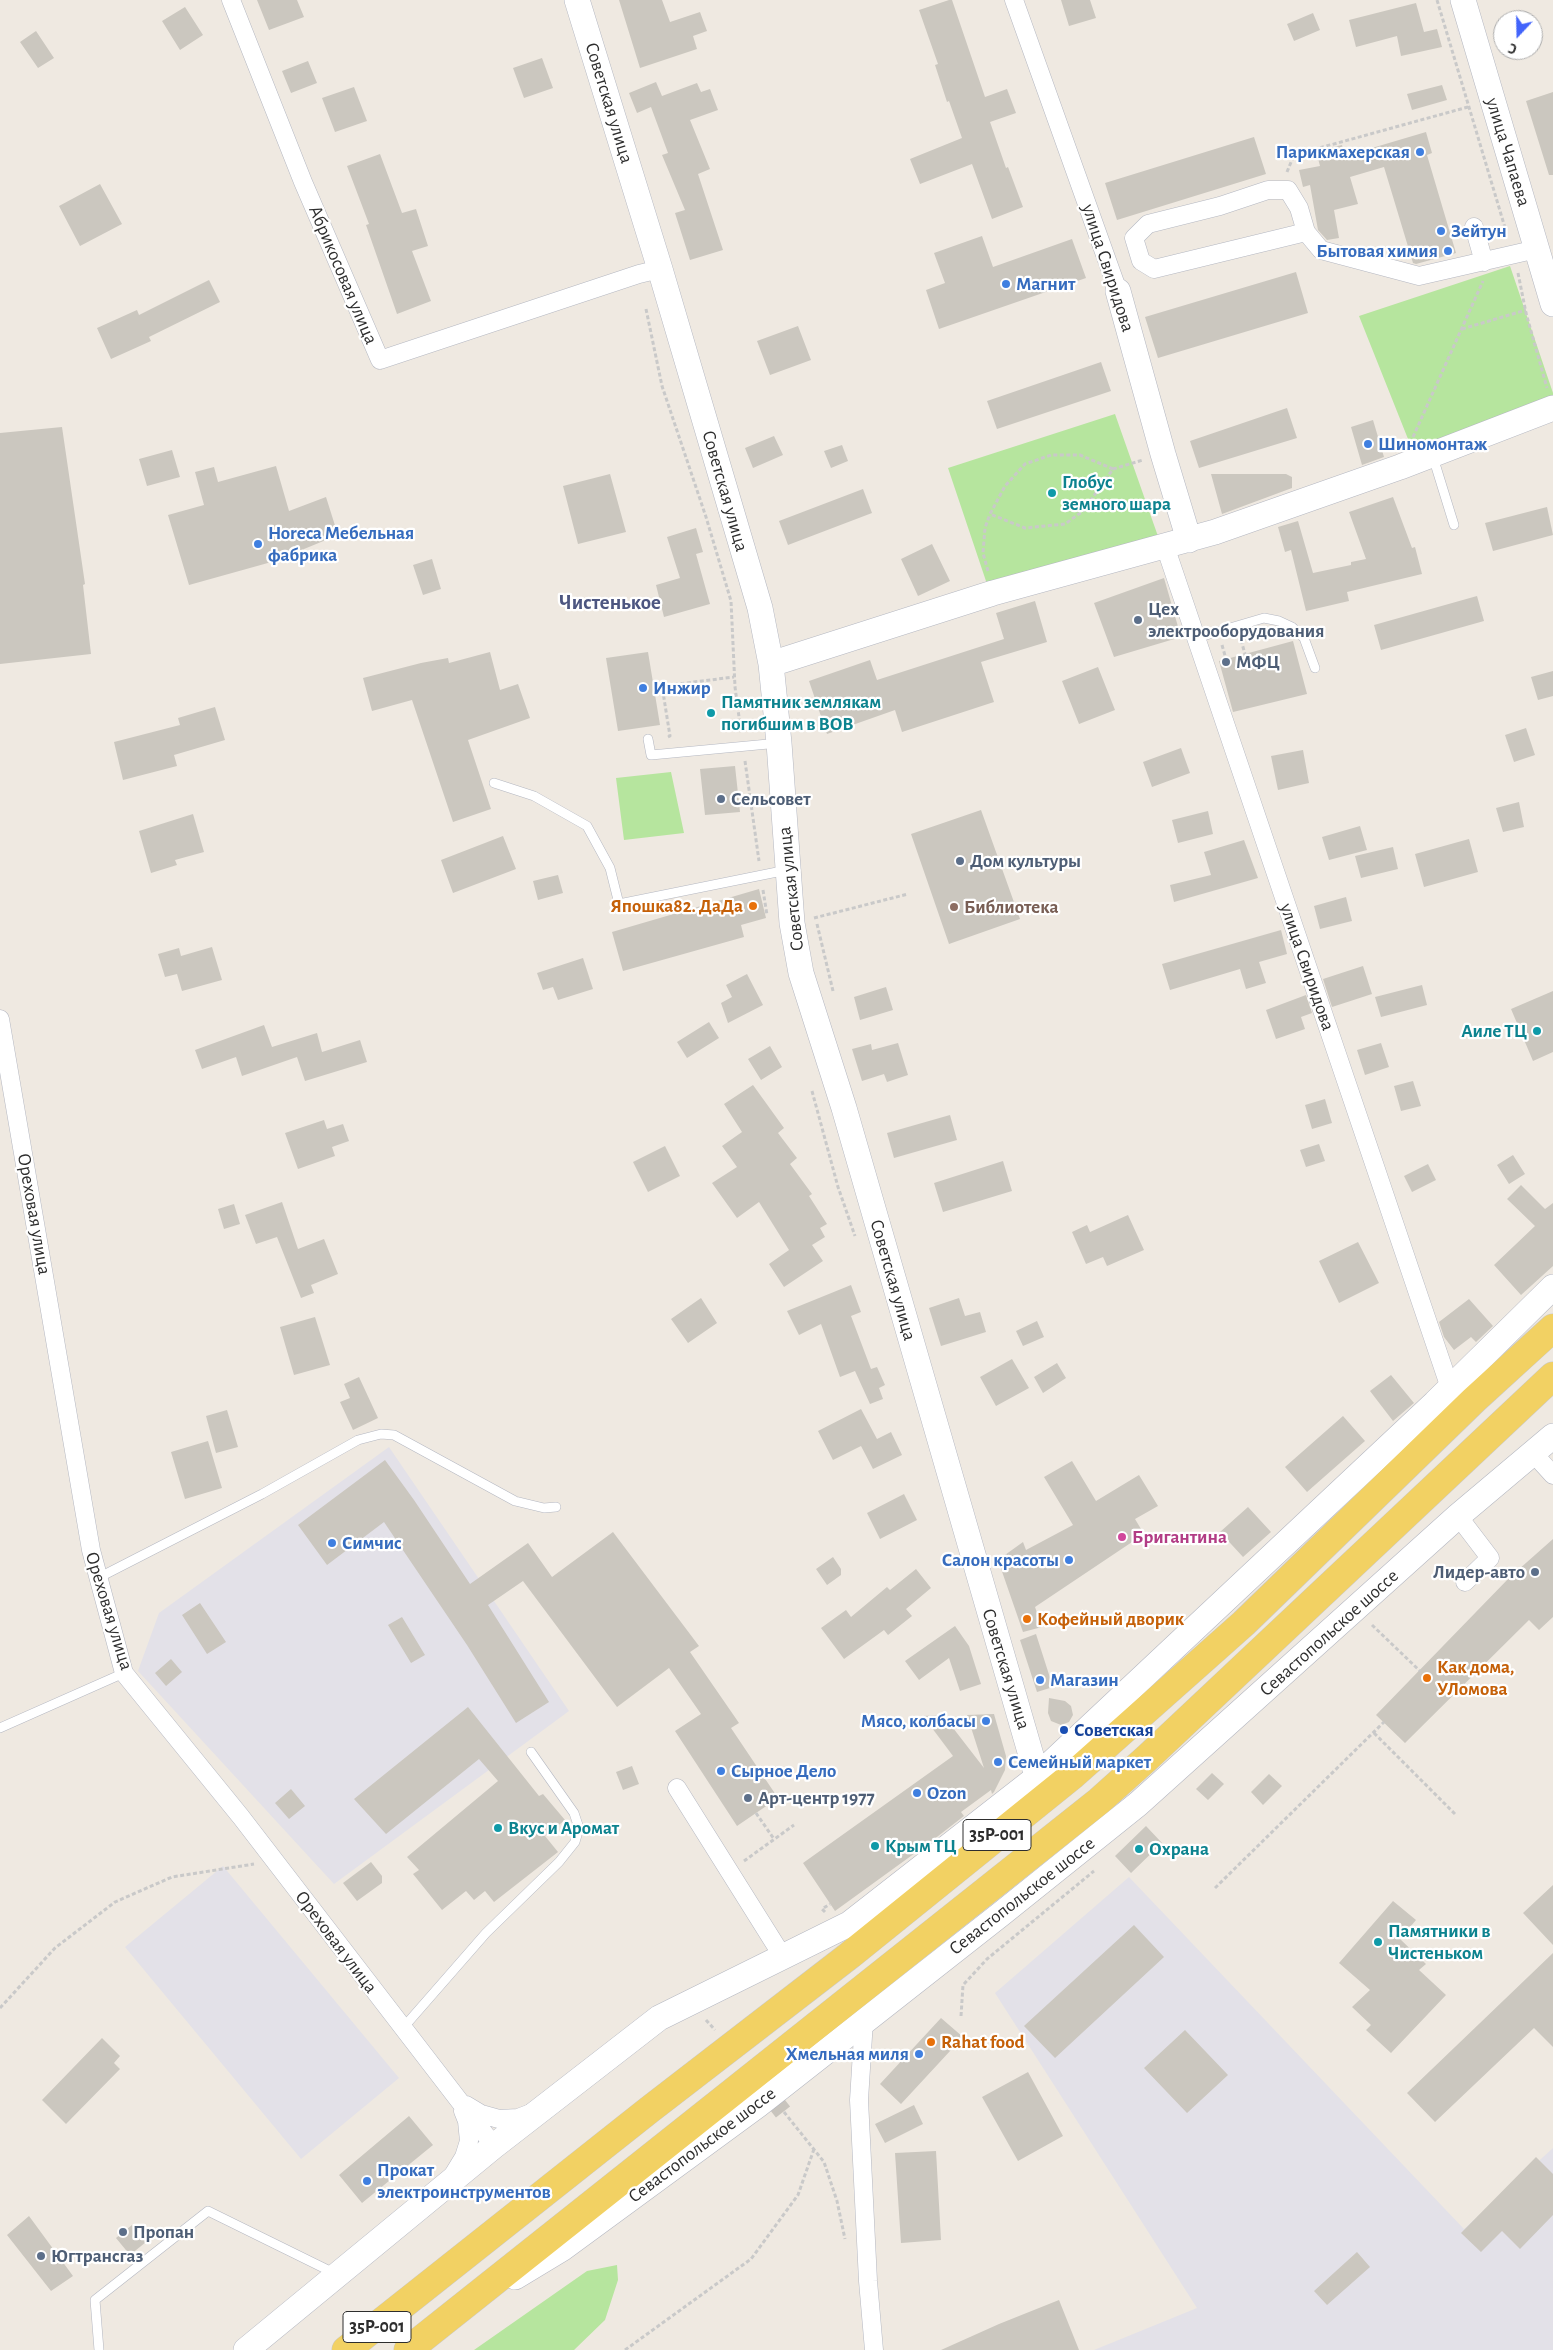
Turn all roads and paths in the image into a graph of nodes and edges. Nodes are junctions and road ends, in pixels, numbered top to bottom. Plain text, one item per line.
1 (230, 0) edge
2 (577, 0) edge
3 (1014, 0) edge
4 (1437, 0) edge
5 (1463, 0) edge
6 (1468, 107) junction
7 (1278, 190) junction
8 (1474, 227) dead end
9 (1306, 232) junction
10 (1525, 252) junction
11 (1488, 261) junction
12 (650, 272) junction
13 (1118, 291) joint
14 (1553, 304) edge
15 (1526, 310) junction
16 (1461, 329) junction
17 (1553, 408) edge
18 (1163, 454) junction
19 (1433, 454) junction
20 (1400, 467) junction
21 (1113, 470) junction
22 (990, 514) junction
23 (1454, 525) dead end
24 (1186, 529) junction
25 (1160, 555) junction
26 (993, 593) junction
27 (1196, 638) junction
28 (769, 654) junction
29 (795, 657) junction
30 (1314, 668) dead end
31 (734, 677) junction
32 (773, 691) junction
33 (648, 739) joint
34 (779, 743) junction
35 (743, 746) junction
36 (494, 782) dead end
37 (788, 870) junction
38 (761, 877) junction
39 (908, 894) dead end
40 (766, 911) dead end
41 (816, 918) dead end
42 (0, 1019) edge
43 (1553, 1287) edge
44 (1553, 1328) edge
45 (1553, 1376) edge
46 (1450, 1388) junction
47 (1553, 1436) edge
48 (1533, 1453) junction
49 (1553, 1475) edge
50 (556, 1507) dead end
51 (1458, 1516) junction
52 (98, 1578) junction
53 (1465, 1582) dead end
54 (1370, 1623) dead end
55 (1420, 1671) dead end
56 (124, 1673) junction
57 (1384, 1722) dead end
58 (0, 1728) edge
59 (1374, 1733) junction
60 (1029, 1743) junction
61 (531, 1752) dead end
62 (1056, 1759) junction
63 (1037, 1776) junction
64 (677, 1788) dead end
65 (1015, 1794) junction
66 (756, 1813) dead end
67 (1455, 1814) dead end
68 (794, 1825) dead end
69 (774, 1839) junction
70 (274, 1860) junction
71 (1097, 1868) dead end
72 (729, 1871) junction
73 (1215, 1888) dead end
74 (782, 1957) junction
75 (0, 2008) edge
76 (961, 2016) dead end
77 (864, 2020) junction
78 (403, 2028) junction
79 (839, 2040) junction
80 (862, 2055) junction
81 (458, 2099) junction
82 (544, 2107) junction
83 (784, 2112) tunnel mouth
84 (494, 2146) junction
85 (814, 2150) junction
86 (446, 2186) junction
87 (847, 2245) dead end
88 (338, 2276) junction
89 (456, 2313) junction
90 (99, 2350) edge
91 (246, 2350) edge
92 (346, 2350) edge
93 (408, 2350) edge
94 (625, 2350) edge
95 (874, 2350) edge

1 - 12 street, Абрикосовая улица
2 - 12 main road, Советская улица
3 - 13 street, улица Свиридова
4 - 6 path
5 - 10 main road, улица Чапаева
6 - 7 path
6 - 10 path
7 - 9 street
7 - 9 street
8 - 11 street
9 - 11 street
10 - 11 street
10 - 14 main road, улица Чапаева
10 - 15 path
11 - 16 path
12 - 28 main road, Советская улица
12 - 31 path
13 - 18 main road, улица Свиридова
15 - 16 path
15 - 17 path
16 - 20 path
17 - 19 main road
18 - 21 path
18 - 24 main road, улица Свиридова
19 - 20 main road
19 - 23 lane
20 - 24 main road
21 - 22 path
21 - 22 path
22 - 26 path
24 - 25 main road
25 - 26 main road
25 - 27 street, улица Свиридова
26 - 29 main road
27 - 30 lane
27 - 46 street, улица Свиридова
28 - 29 main road
28 - 32 main road, Советская улица
29 - 32 main road
31 - 33 path
31 - 35 path
32 - 34 main road, Советская улица
33 - 35 lane
34 - 35 lane
34 - 37 main road, Советская улица
35 - 38 path
36 - 38 lane
37 - 38 lane
37 - 60 main road, Советская улица
38 - 40 path
39 - 41 path
42 - 52 street, Ореховая улица
43 - 46 main road
44 - 92 main road, 35Р-001
45 - 89 main road, 35Р-001
46 - 62 main road
47 - 48 main road, Севастопольское шоссе
48 - 49 street
48 - 51 main road, Севастопольское шоссе
50 - 52 lane
51 - 53 street
51 - 77 main road, Севастопольское шоссе
52 - 56 street, Ореховая улица
54 - 55 path
56 - 58 lane
56 - 70 street, Ореховая улица
57 - 59 path
59 - 67 path
59 - 73 path
60 - 62 main road
60 - 63 main road, Советская улица
60 - 65 main road
61 - 78 lane
62 - 63 main road
63 - 65 main road
64 - 72 street
65 - 74 main road
66 - 69 path
68 - 69 path
69 - 72 path
70 - 75 path
70 - 78 street, Ореховая улица
71 - 76 path
72 - 74 street
74 - 82 main road
77 - 79 main road, Севастопольское шоссе
77 - 80 street
78 - 81 street, Ореховая улица
79 - 80 street
79 - 89 main road, Севастопольское шоссе
80 - 95 street
81 - 82 street
81 - 84 street, Ореховая улица
81 - 86 street
82 - 84 main road
83 - 85 path
84 - 86 main road
85 - 87 path
85 - 94 path
86 - 88 main road
88 - 90 lane
88 - 91 main road
89 - 93 main road, 35Р-001

